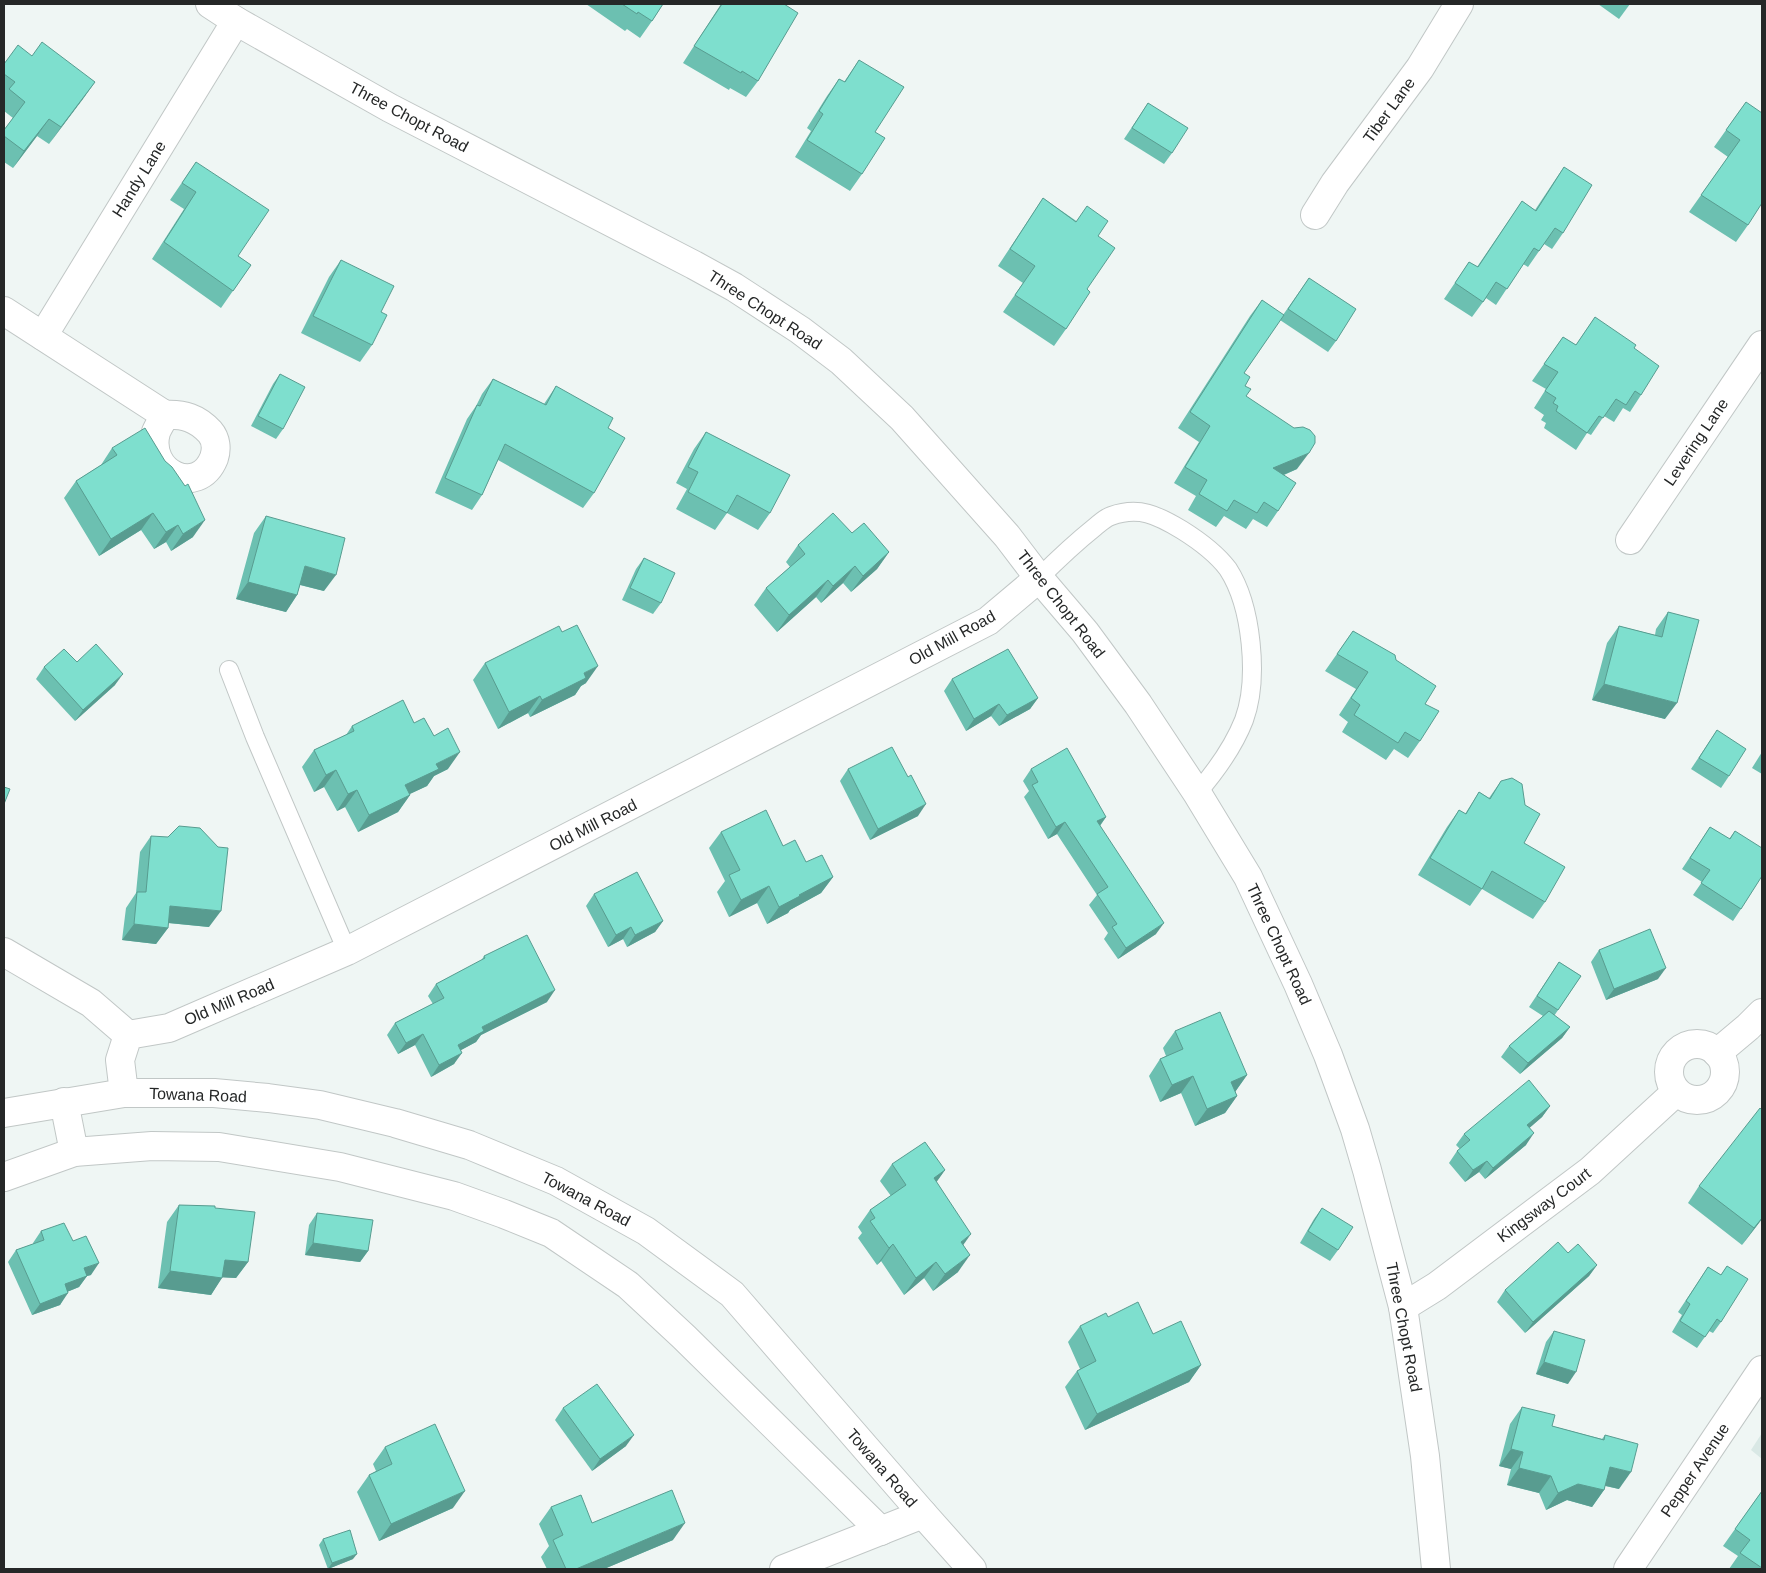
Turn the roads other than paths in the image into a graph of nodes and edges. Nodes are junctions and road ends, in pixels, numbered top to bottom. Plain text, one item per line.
1 (210, 4) edge
2 (1459, 4) edge
3 (236, 21) junction
4 (1315, 215) dead end
5 (4, 311) edge
6 (42, 336) junction
7 (1762, 345) edge
8 (165, 415) dead end
9 (1630, 540) dead end
10 (1039, 578) junction
11 (229, 670) dead end
12 (1197, 793) junction
13 (347, 951) junction
14 (4, 952) edge
15 (1762, 1013) edge
16 (128, 1035) junction
17 (1718, 1053) junction
18 (1676, 1092) junction
19 (124, 1093) junction
20 (64, 1102) junction
21 (4, 1113) edge
22 (74, 1152) junction
23 (4, 1177) edge
24 (1403, 1307) junction
25 (1762, 1370) edge
26 (923, 1514) junction
27 (881, 1531) junction
28 (784, 1569) edge
29 (972, 1569) edge
30 (1436, 1569) edge
31 (1628, 1569) edge

1 - 3 street, Three Chopt Road
2 - 4 street, Tiber Lane
3 - 6 street, Handy Lane
3 - 10 street, Three Chopt Road
5 - 6 street
6 - 8 street
7 - 9 street, Levering Lane
10 - 12 street, Three Chopt Road
10 - 12 lane
10 - 13 street, Old Mill Road
11 - 13 lane
12 - 24 street, Three Chopt Road
13 - 16 street, Old Mill Road
14 - 16 street
15 - 17 street
16 - 19 street
17 - 18 street
17 - 18 street
18 - 24 street, Kingsway Court
19 - 20 street, Towana Road
19 - 26 street, Towana Road
20 - 21 street, Towana Road
20 - 22 street
22 - 23 street
22 - 27 street
24 - 30 street, Three Chopt Road
25 - 31 street, Pepper Avenue
26 - 27 street
26 - 29 street, Towana Road
27 - 28 street

